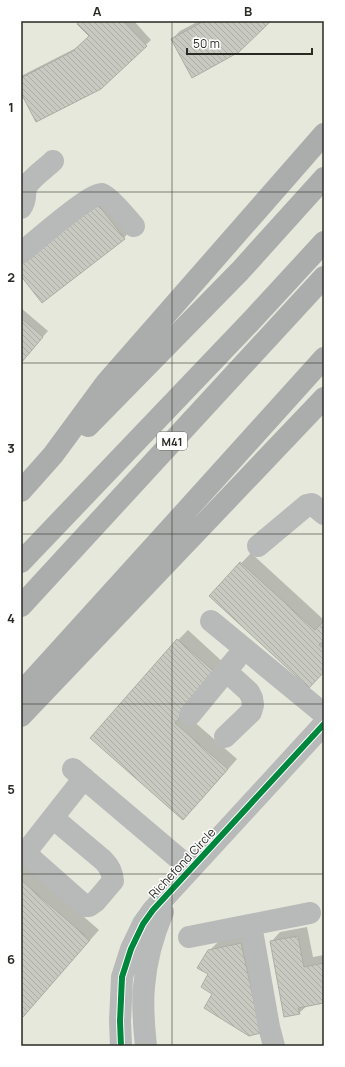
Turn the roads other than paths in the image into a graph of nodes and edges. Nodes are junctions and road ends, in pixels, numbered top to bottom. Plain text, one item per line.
1 (324, 134) edge
2 (53, 161) dead end
3 (324, 178) edge
4 (21, 208) edge
5 (134, 226) dead end
6 (324, 242) edge
7 (21, 253) edge
8 (324, 277) edge
9 (324, 358) edge
10 (324, 398) edge
11 (53, 455) junction
12 (21, 491) edge
13 (324, 514) edge
14 (258, 546) dead end
15 (21, 562) edge
16 (21, 606) edge
17 (210, 621) dead end
18 (245, 649) junction
19 (226, 671) junction
20 (21, 693) edge
21 (324, 714) edge
22 (190, 715) dead end
23 (21, 716) edge
24 (324, 724) edge
25 (225, 737) dead end
26 (53, 818) dead end
27 (191, 869) junction
28 (172, 890) junction
29 (310, 913) dead end
30 (251, 925) junction
31 (189, 937) dead end
32 (121, 1046) edge
33 (146, 1046) edge
34 (274, 1046) edge

1 - 11 highway
2 - 4 street
3 - 11 highway
5 - 7 street
6 - 15 highway, M41
8 - 16 highway, M41
9 - 20 highway
10 - 23 highway
11 - 12 highway
13 - 14 street
17 - 18 street
18 - 19 street
18 - 21 street
19 - 22 street
19 - 25 street
24 - 27 street, Richefond Circle
26 - 27 street
27 - 28 street, Richefond Circle
28 - 32 street, Richefond Circle
28 - 33 street, Richefond Circle
29 - 30 street
30 - 31 street
30 - 34 street

